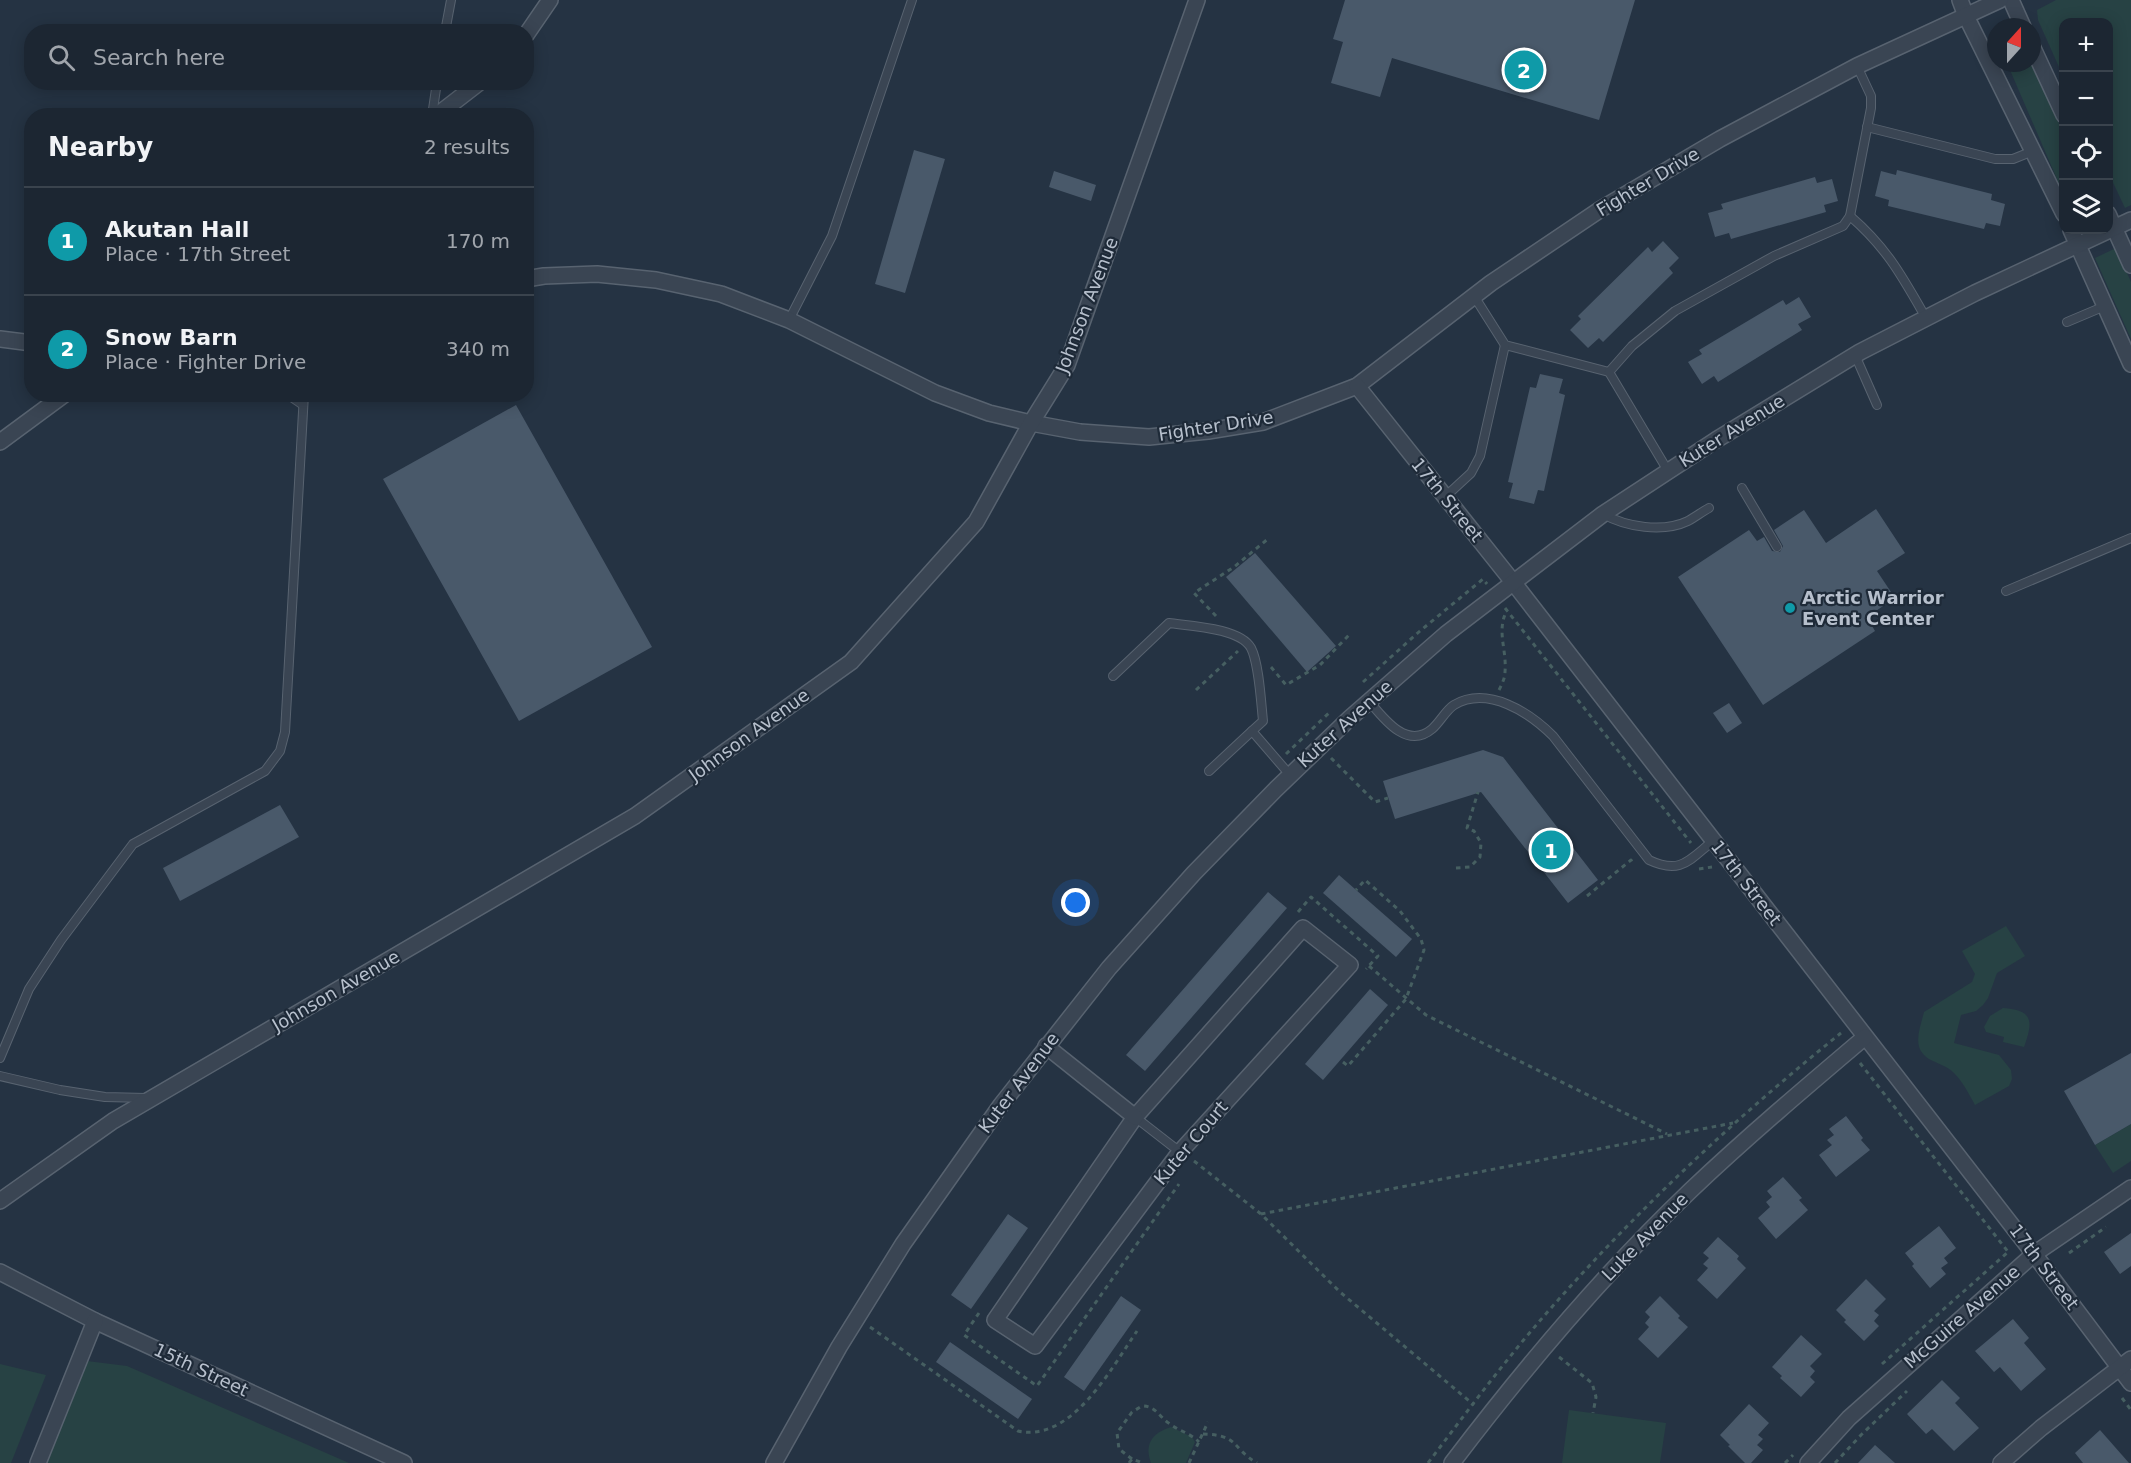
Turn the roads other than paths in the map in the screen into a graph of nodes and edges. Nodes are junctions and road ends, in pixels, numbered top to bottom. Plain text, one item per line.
1 (451, 0) edge
2 (550, 0) edge
3 (912, 0) edge
4 (1197, 0) edge
5 (1960, 0) edge
6 (2000, 0) edge
7 (2011, 0) edge
8 (1966, 16) junction
9 (2020, 18) edge
10 (446, 24) edge
11 (534, 24) edge
12 (2041, 65) edge
13 (1857, 66) junction
14 (436, 90) edge
15 (470, 90) edge
16 (2059, 104) edge
17 (433, 108) edge
18 (446, 108) edge
19 (1868, 127) junction
20 (2032, 151) junction
21 (2059, 204) edge
22 (1850, 216) junction
23 (2113, 220) edge
24 (2131, 220) edge
25 (2113, 222) edge
26 (2073, 234) edge
27 (2092, 234) edge
28 (2078, 244) junction
29 (2131, 265) edge
30 (534, 278) edge
31 (1474, 296) junction
32 (2105, 306) junction
33 (1926, 318) junction
34 (789, 321) junction
35 (2067, 322) dead end
36 (0, 339) edge
37 (24, 342) edge
38 (1505, 345) junction
39 (1855, 355) junction
40 (2131, 364) edge
41 (1609, 372) junction
42 (1357, 386) junction
43 (54, 402) edge
44 (299, 402) edge
45 (303, 402) edge
46 (303, 405) junction
47 (1877, 405) dead end
48 (1031, 423) junction
49 (0, 442) edge
50 (1668, 471) junction
51 (1742, 488) dead end
52 (1445, 497) junction
53 (1709, 508) dead end
54 (1603, 514) junction
55 (2131, 538) edge
56 (1778, 547) dead end
57 (1513, 582) junction
58 (2006, 591) dead end
59 (1113, 676) dead end
60 (1369, 701) junction
61 (1252, 731) junction
62 (1209, 771) dead end
63 (1290, 775) junction
64 (1713, 841) junction
65 (1865, 1037) junction
66 (1046, 1046) junction
67 (0, 1058) edge
68 (0, 1076) edge
69 (152, 1098) junction
70 (1135, 1117) junction
71 (1180, 1152) junction
72 (2131, 1188) edge
73 (0, 1201) edge
74 (2034, 1254) junction
75 (0, 1272) edge
76 (96, 1321) junction
77 (2125, 1363) edge
78 (2131, 1383) edge
79 (38, 1463) edge
80 (404, 1463) edge
81 (774, 1463) edge
82 (1452, 1463) edge
83 (1808, 1463) edge
84 (2001, 1463) edge

1 - 10 lane
2 - 11 street
3 - 34 lane
4 - 48 street, Johnson Avenue
5 - 8 street
6 - 8 street, Fighter Drive
7 - 9 street
8 - 13 street, Fighter Drive
8 - 20 street
12 - 16 street
13 - 19 lane
13 - 31 street, Fighter Drive
14 - 17 lane
15 - 18 street
19 - 20 lane
19 - 22 lane
20 - 21 street
22 - 33 lane
22 - 41 lane
23 - 24 street, Kuter Avenue
25 - 29 street
26 - 28 street
27 - 28 street, Kuter Avenue
28 - 32 street
28 - 33 street, Kuter Avenue
30 - 34 street, Fighter Drive
31 - 38 lane
31 - 42 street, Fighter Drive
32 - 35 lane
32 - 40 street
33 - 39 street, Kuter Avenue
34 - 48 street, Fighter Drive
36 - 37 street
38 - 41 lane
38 - 52 lane
39 - 47 lane
39 - 50 street, Kuter Avenue
41 - 50 lane
42 - 48 street, Fighter Drive
42 - 52 street, 17th Street
43 - 49 street
44 - 46 lane
45 - 46 lane
46 - 67 lane
48 - 69 street, Johnson Avenue
50 - 54 street, Kuter Avenue
51 - 56 lane
52 - 57 street, 17th Street
53 - 54 lane
54 - 57 street, Kuter Avenue
55 - 58 lane
57 - 60 street, Kuter Avenue
57 - 64 street, 17th Street
59 - 61 lane
60 - 63 street, Kuter Avenue
60 - 64 lane
61 - 62 lane
61 - 63 lane
63 - 66 street, Kuter Avenue
64 - 65 street, 17th Street
65 - 74 street, 17th Street
65 - 82 street, Luke Avenue
66 - 70 street
66 - 81 street, Kuter Avenue
68 - 69 lane
69 - 73 street, Johnson Avenue
70 - 71 lane
70 - 71 street, Kuter Court
70 - 71 street, Kuter Court
72 - 74 street, McGuire Avenue
74 - 77 street, 17th Street
74 - 83 street, McGuire Avenue
75 - 76 street, 15th Street
76 - 79 street
76 - 80 street, 15th Street
77 - 78 street, 17th Street
77 - 84 street

